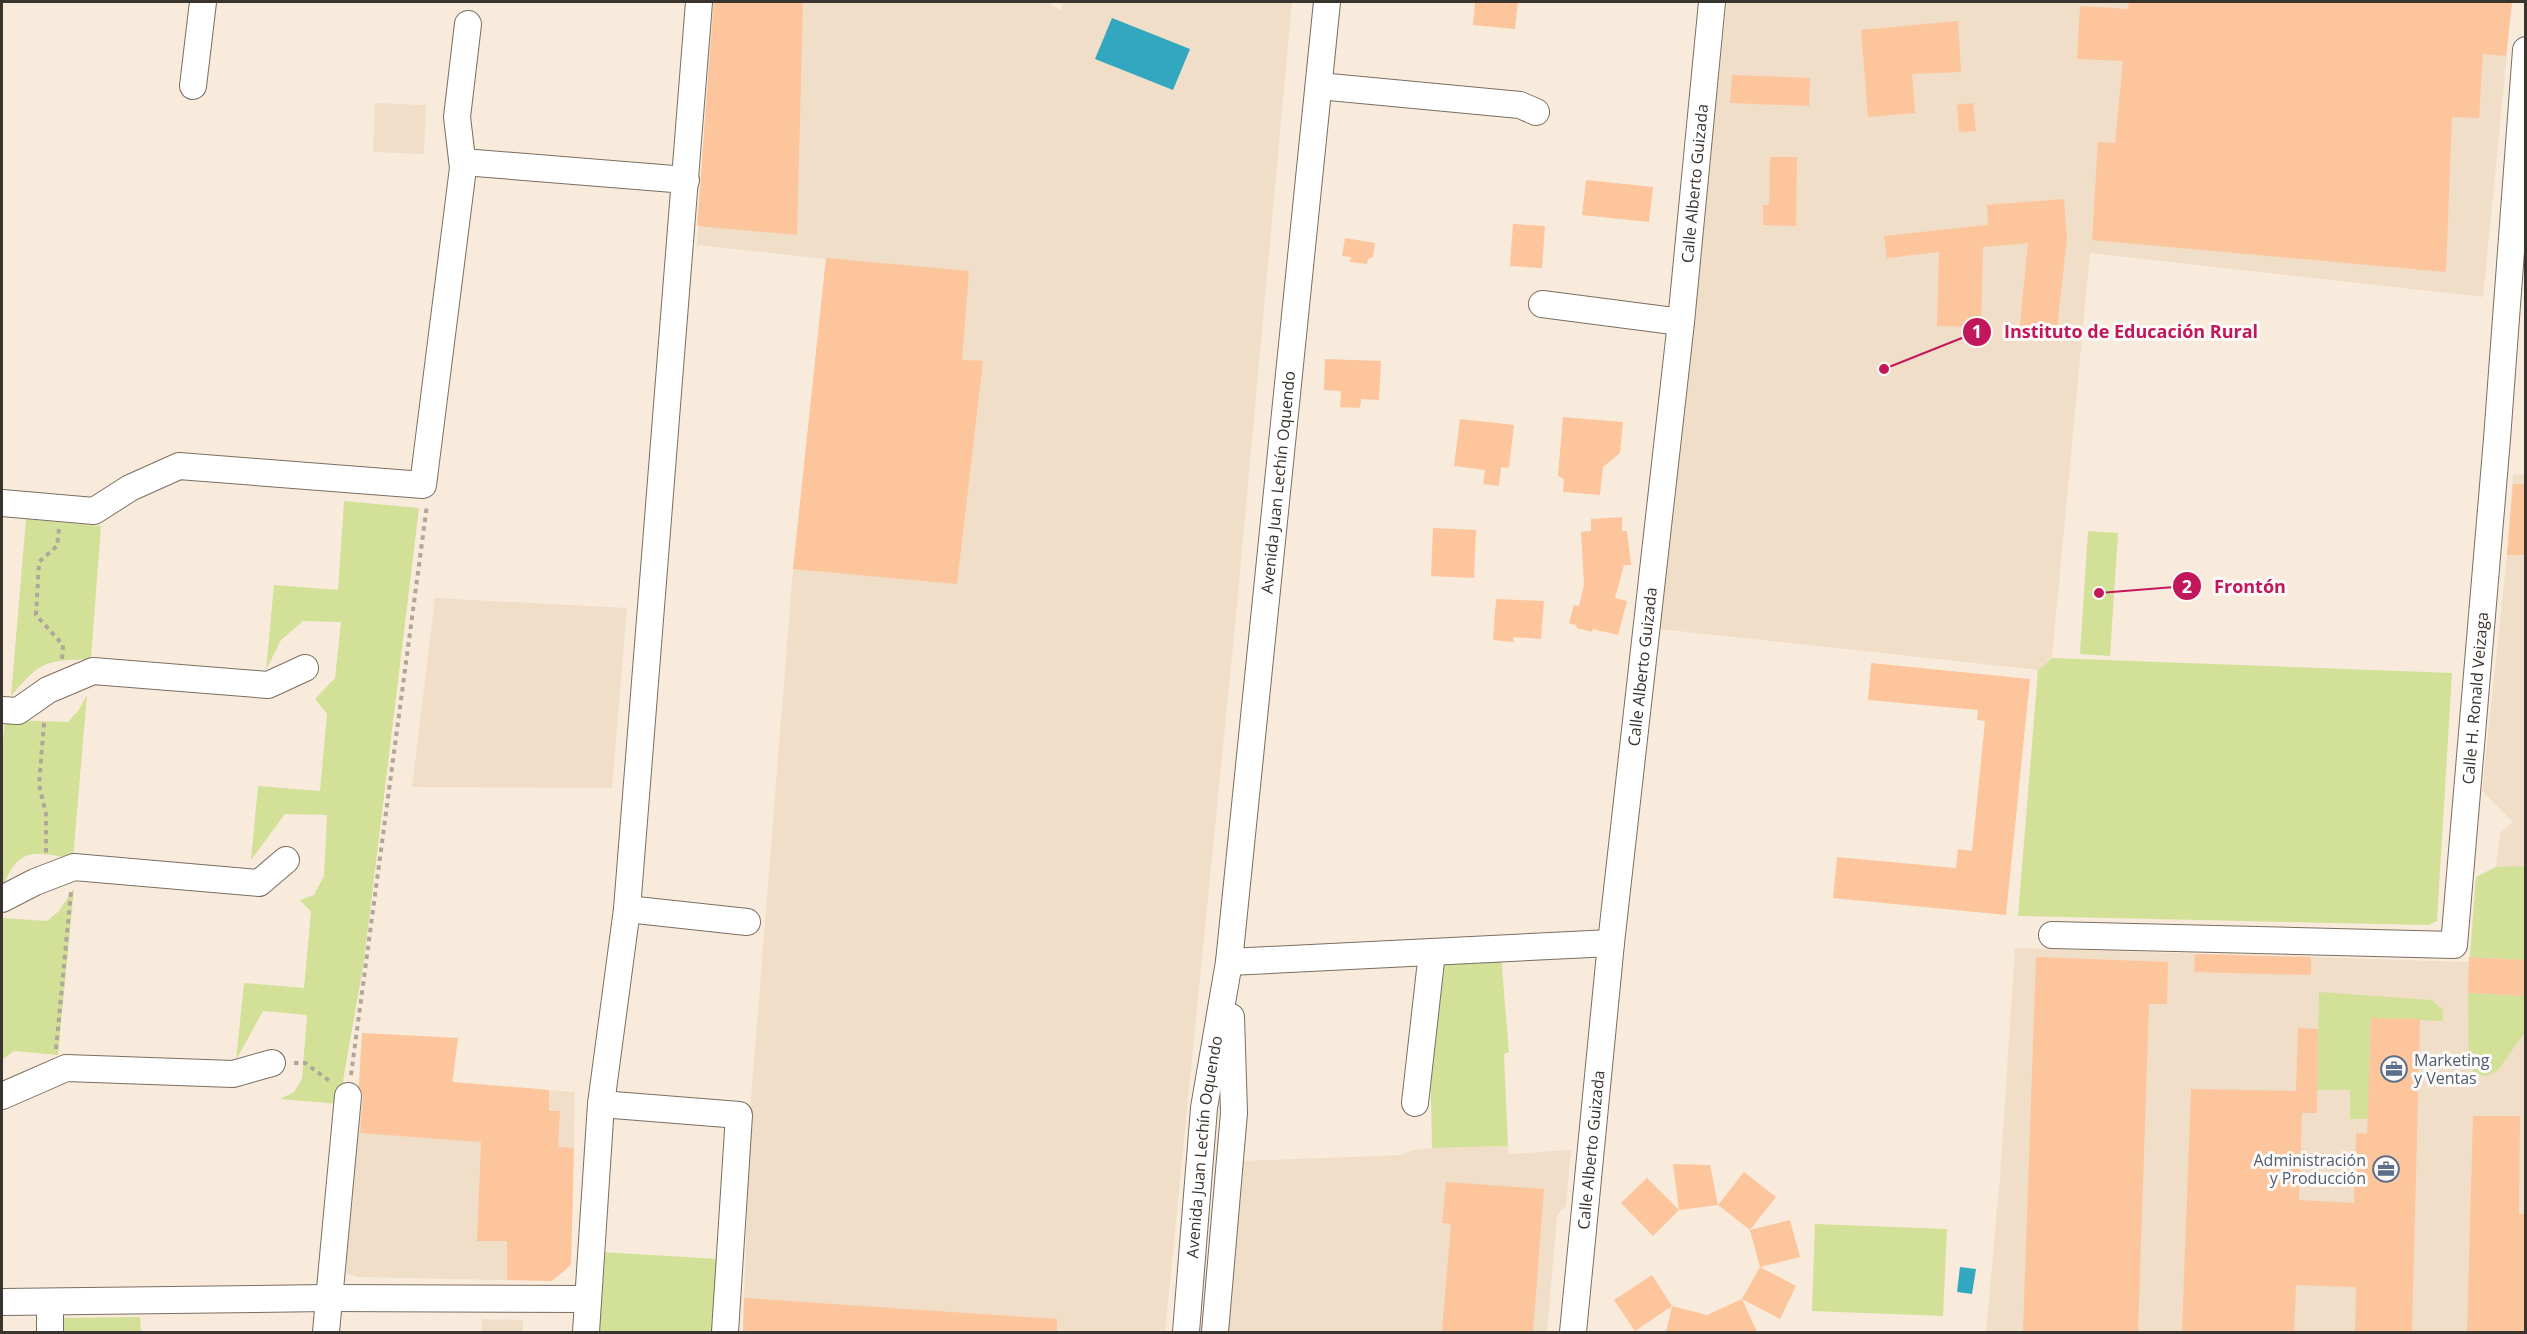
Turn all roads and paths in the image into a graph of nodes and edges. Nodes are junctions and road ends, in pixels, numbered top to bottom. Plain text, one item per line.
1 (203, 2) edge
2 (699, 2) edge
3 (1328, 2) edge
4 (1712, 2) edge
5 (468, 24) dead end
6 (2526, 50) edge
7 (193, 86) dead end
8 (1319, 86) junction
9 (1536, 112) dead end
10 (463, 162) junction
11 (686, 180) junction
12 (1542, 304) dead end
13 (1681, 322) junction
14 (423, 485) junction
15 (2, 504) edge
16 (59, 522) dead end
17 (62, 660) dead end
18 (305, 668) dead end
19 (2, 710) edge
20 (44, 723) dead end
21 (46, 854) dead end
22 (286, 860) dead end
23 (74, 867) junction
24 (2, 899) edge
25 (627, 909) junction
26 (747, 922) dead end
27 (2052, 935) dead end
28 (1611, 943) junction
29 (1432, 952) junction
30 (1229, 962) junction
31 (272, 1063) joint
32 (54, 1071) junction
33 (2, 1096) edge
34 (348, 1096) junction
35 (1415, 1103) dead end
36 (601, 1104) junction
37 (328, 1298) junction
38 (588, 1299) junction
39 (2, 1302) edge
40 (50, 1302) junction
41 (50, 1332) edge
42 (326, 1332) edge
43 (586, 1332) edge
44 (725, 1332) edge
45 (1185, 1332) edge
46 (1215, 1332) edge
47 (1572, 1332) edge

1 - 7 street
2 - 11 street
3 - 8 street, Avenida Juan Lechín Oquendo
4 - 13 street, Calle Alberto Guizada
5 - 10 street
6 - 27 street, Calle H. Ronald Veizaga
8 - 9 street
8 - 30 street, Avenida Juan Lechín Oquendo
10 - 11 street
10 - 14 street
11 - 25 street
12 - 13 street
13 - 28 street, Calle Alberto Guizada
14 - 15 street
14 - 34 path
16 - 17 path
18 - 19 street
20 - 21 path
22 - 23 street
23 - 24 street
23 - 32 path
25 - 26 street
25 - 36 street
28 - 29 street
28 - 47 street, Calle Alberto Guizada
29 - 30 street
29 - 35 street
30 - 45 street, Avenida Juan Lechín Oquendo
30 - 46 street, Avenida Juan Lechín Oquendo
31 - 32 street
31 - 34 path
32 - 33 street
34 - 37 street
36 - 38 street
36 - 44 street
37 - 38 street
37 - 40 street
37 - 42 street
38 - 43 street
39 - 40 street
40 - 41 street

